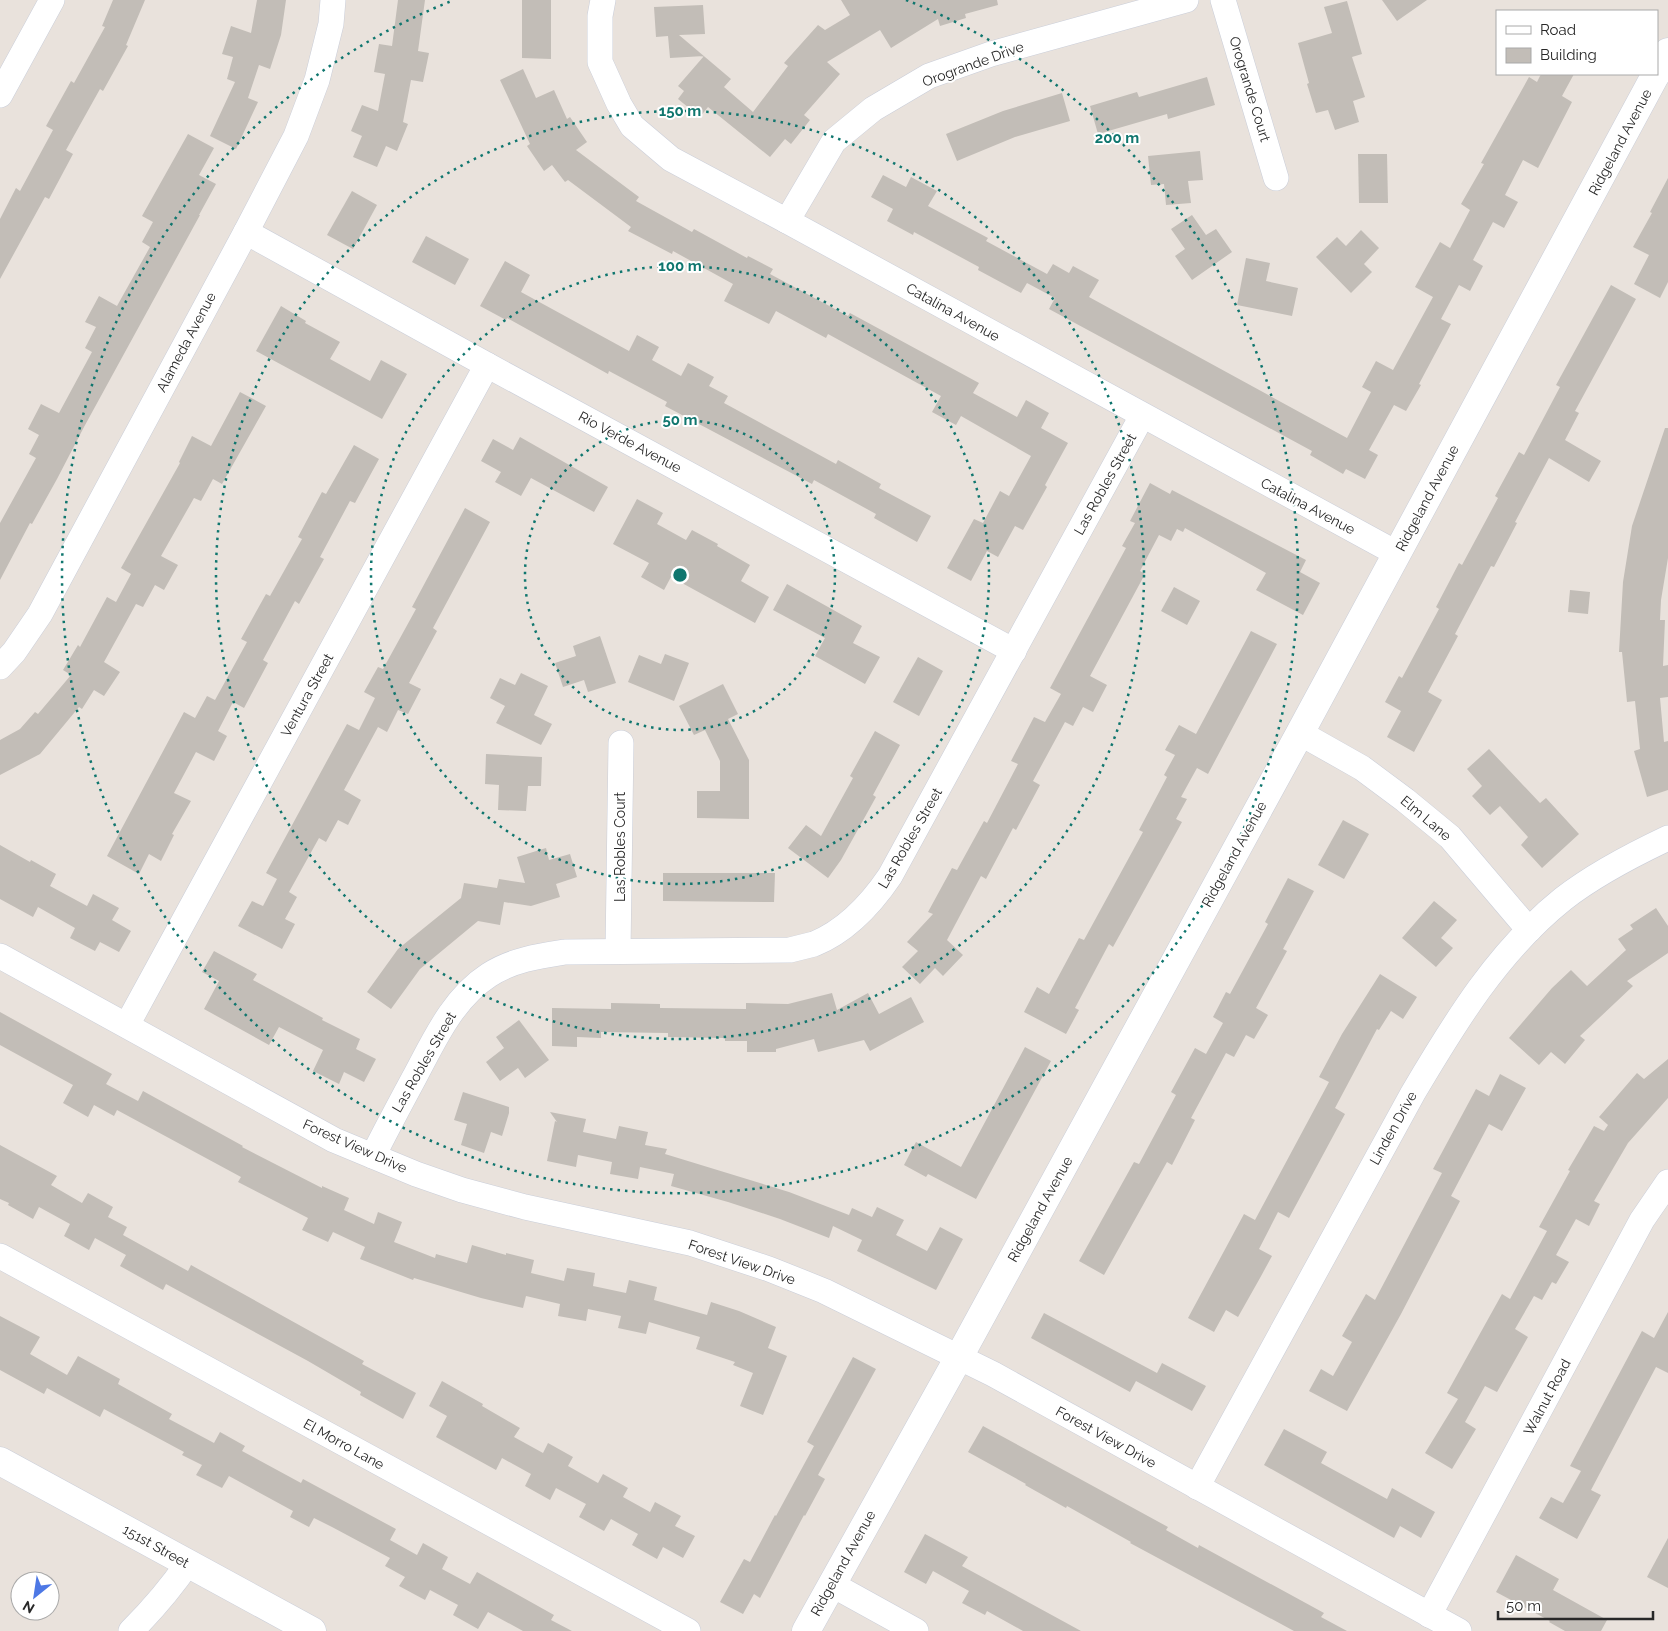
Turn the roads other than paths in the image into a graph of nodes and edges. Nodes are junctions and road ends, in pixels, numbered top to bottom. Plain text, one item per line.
1 (52, 0) edge
2 (333, 0) edge
3 (603, 0) edge
4 (1186, 0) edge
5 (1223, 0) edge
6 (1668, 52) edge
7 (1658, 70) edge
8 (1655, 75) edge
9 (0, 95) edge
10 (1276, 178) dead end
11 (786, 221) junction
12 (246, 232) junction
13 (487, 365) junction
14 (1142, 416) junction
15 (1396, 553) junction
16 (1014, 650) junction
17 (0, 667) edge
18 (1300, 733) junction
19 (621, 743) dead end
20 (1668, 838) edge
21 (1528, 930) junction
22 (618, 951) junction
23 (0, 956) edge
24 (127, 1026) junction
25 (373, 1156) junction
26 (1668, 1182) edge
27 (0, 1256) edge
28 (959, 1357) junction
29 (0, 1461) edge
30 (1198, 1487) junction
31 (188, 1563) junction
32 (831, 1584) junction
33 (1429, 1615) junction
34 (131, 1631) edge
35 (312, 1631) edge
36 (688, 1631) edge
37 (806, 1631) edge
38 (916, 1631) edge
39 (1459, 1631) edge

1 - 9 street
2 - 12 street, Alameda Avenue
3 - 11 street, Catalina Avenue
4 - 11 street, Orogrande Drive
5 - 10 street, Orogrande Court
6 - 7 street, Ridgeland Avenue
8 - 15 street, Ridgeland Avenue
11 - 14 street, Catalina Avenue
12 - 13 street, Rio Verde Avenue
12 - 17 street, Alameda Avenue
13 - 16 street, Rio Verde Avenue
13 - 24 street, Ventura Street
14 - 15 street, Catalina Avenue
14 - 16 street, Las Robles Street
15 - 18 street, Ridgeland Avenue
16 - 22 street, Las Robles Street
18 - 21 street, Elm Lane
18 - 28 street, Ridgeland Avenue
19 - 22 street, Las Robles Court
20 - 21 street, Linden Drive
21 - 30 street, Linden Drive
22 - 25 street, Las Robles Street
23 - 24 street, Forest View Drive
24 - 25 street, Forest View Drive
25 - 28 street, Forest View Drive
26 - 33 street, Walnut Road
27 - 36 street, El Morro Lane
28 - 30 street, Forest View Drive
28 - 32 street, Ridgeland Avenue
29 - 31 street, 151st Street
30 - 33 street, Forest View Drive
31 - 34 street
31 - 35 street, 151st Street
32 - 37 street, Ridgeland Avenue
32 - 38 street
33 - 39 street, Forest View Drive

